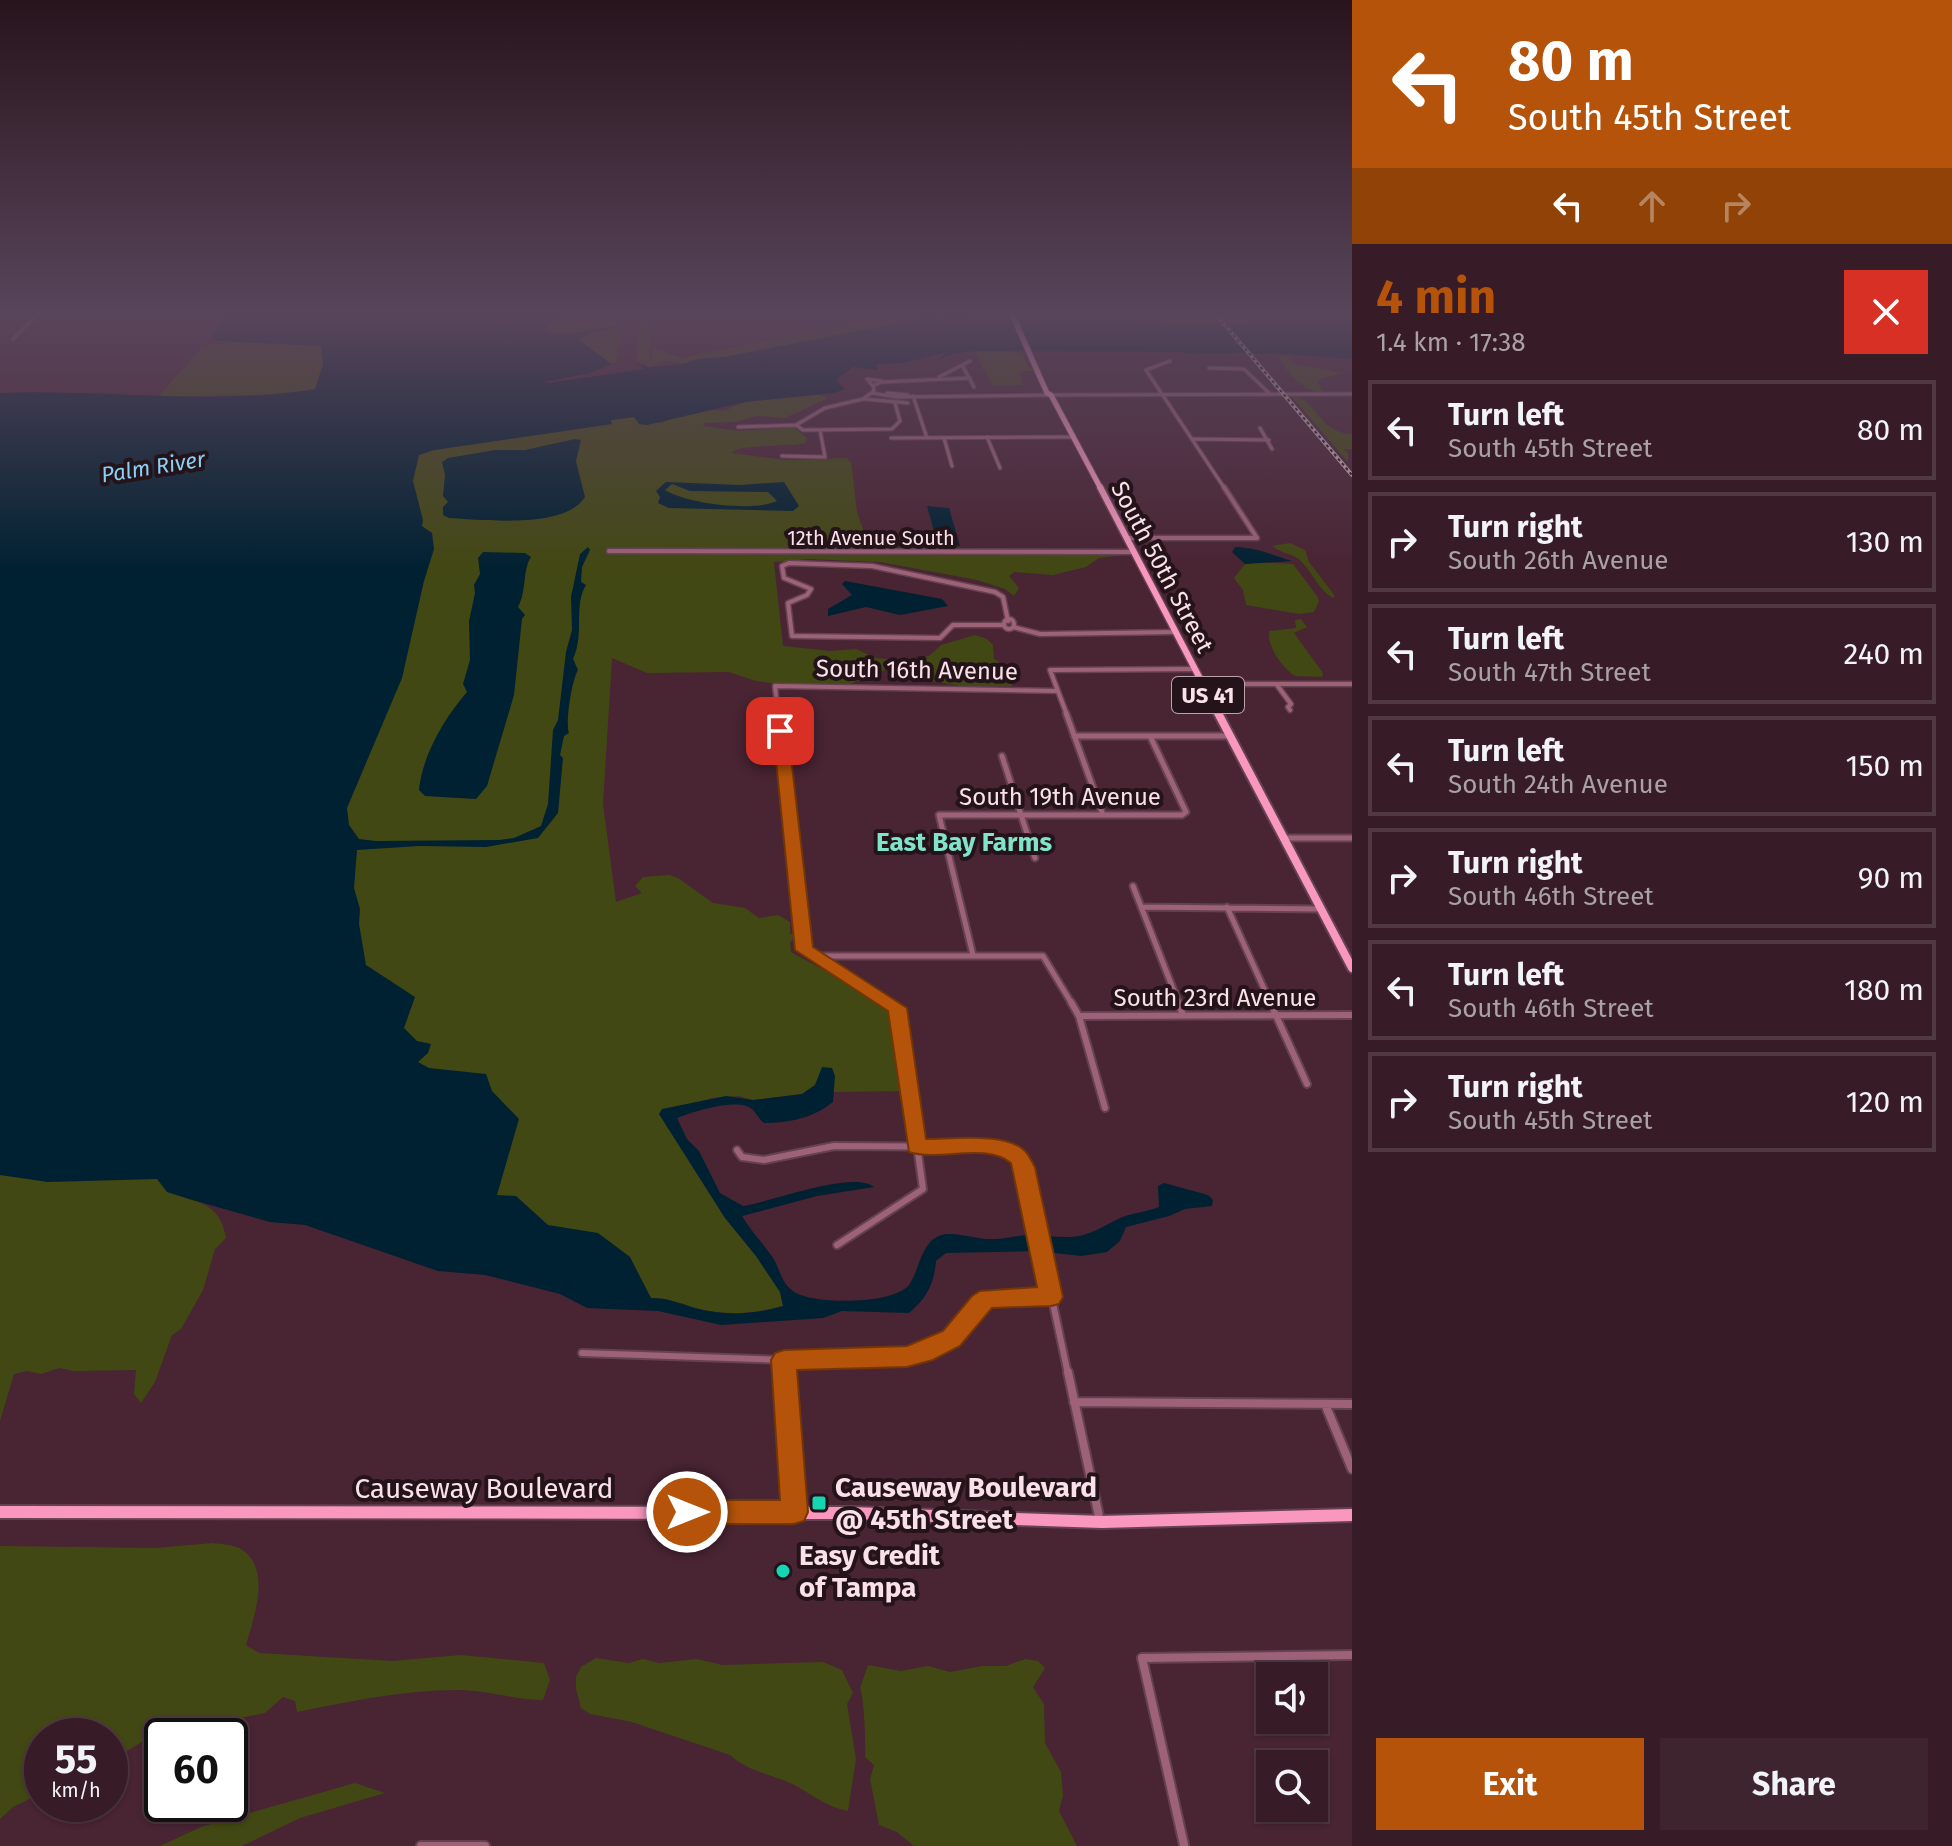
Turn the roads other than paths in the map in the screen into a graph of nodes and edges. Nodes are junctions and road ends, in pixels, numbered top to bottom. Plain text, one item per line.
1 (914, 398) edge
2 (1053, 398) edge
3 (1165, 398) edge
4 (863, 399) joint
5 (895, 403) junction
6 (908, 403) dead end
7 (796, 425) junction
8 (738, 427) dead end
9 (1260, 428) dead end
10 (820, 430) junction
11 (987, 437) junction
12 (1073, 437) junction
13 (891, 438) dead end
14 (927, 438) junction
15 (944, 438) junction
16 (1192, 439) junction
17 (1269, 440) junction
18 (1272, 449) dead end
19 (782, 456) dead end
20 (952, 466) dead end
21 (1000, 468) dead end
22 (1126, 538) junction
23 (609, 551) dead end
24 (1134, 552) junction
25 (1008, 621) junction
26 (1003, 625) junction
27 (1013, 627) junction
28 (1176, 632) junction
29 (1195, 669) junction
30 (1203, 684) junction
31 (1276, 684) junction
32 (1352, 684) edge
33 (1058, 691) junction
34 (1290, 710) dead end
35 (1074, 736) junction
36 (1150, 736) junction
37 (1230, 736) junction
38 (1002, 756) dead end
39 (1021, 815) junction
40 (1103, 815) junction
41 (1284, 838) junction
42 (1352, 838) edge
43 (1035, 858) dead end
44 (1133, 886) dead end
45 (1141, 907) junction
46 (1227, 907) junction
47 (1321, 909) junction
48 (1348, 952) edge
49 (973, 955) junction
50 (812, 956) junction
51 (1352, 968) edge
52 (1276, 1015) junction
53 (1352, 1015) edge
54 (1079, 1016) junction
55 (1184, 1016) junction
56 (1307, 1084) dead end
57 (1105, 1108) dead end
58 (916, 1147) junction
59 (737, 1150) dead end
60 (837, 1245) dead end
61 (1051, 1297) junction
62 (582, 1353) dead end
63 (784, 1360) junction
64 (1074, 1402) junction
65 (1325, 1404) junction
66 (1352, 1404) edge
67 (1352, 1469) edge
68 (0, 1512) edge
69 (794, 1512) junction
70 (1352, 1515) edge
71 (1100, 1521) junction
72 (1352, 1655) edge
73 (1184, 1845) edge
74 (421, 1846) edge
75 (485, 1846) edge

1 - 14 street
2 - 12 main road, South 50th Street / US 41
3 - 16 street
4 - 5 street
4 - 7 street
5 - 6 street
5 - 10 street
7 - 8 street
7 - 10 street
9 - 17 street
10 - 19 street
11 - 12 street
11 - 15 street
11 - 21 street
12 - 22 main road, South 50th Street / US 41
13 - 14 street
14 - 15 street
15 - 20 street
16 - 17 street
16 - 22 street
17 - 18 street
22 - 24 main road, South 50th Street / US 41
23 - 24 street, 12th Avenue South
24 - 28 main road, South 50th Street / US 41
25 - 26 street
25 - 26 street
25 - 27 street
26 - 27 street
27 - 28 street
28 - 29 main road, South 50th Street / US 41
29 - 30 main road, South 50th Street / US 41
29 - 33 street, South 16th Avenue
30 - 31 street
30 - 37 main road, South 50th Street / US 41
31 - 32 street
31 - 34 street
33 - 35 street
33 - 50 street, South 16th Avenue
35 - 36 street
35 - 40 street
36 - 37 street
36 - 40 street, South 19th Avenue
37 - 41 main road, South 50th Street / US 41
38 - 39 street
39 - 40 street, South 19th Avenue
39 - 43 street
39 - 49 street, South 19th Avenue
41 - 42 street
41 - 47 main road, South 50th Street / US 41
44 - 45 street
45 - 46 street
45 - 55 street
46 - 47 street
46 - 52 street
47 - 48 main road, South 50th Street / US 41
48 - 51 main road, South 50th Street / US 41
49 - 50 street
49 - 54 street
50 - 58 street
52 - 53 street, South 23rd Avenue
52 - 55 street, South 23rd Avenue
52 - 56 street
54 - 55 street, South 23rd Avenue
54 - 57 street
58 - 59 street
58 - 60 street
58 - 61 street
61 - 63 street
61 - 64 street
62 - 63 street
63 - 69 street
64 - 65 street
64 - 71 street
65 - 66 street
65 - 67 street
68 - 69 main road, Causeway Boulevard
69 - 71 main road, Causeway Boulevard
70 - 71 main road, Causeway Boulevard
72 - 73 street
74 - 75 street

